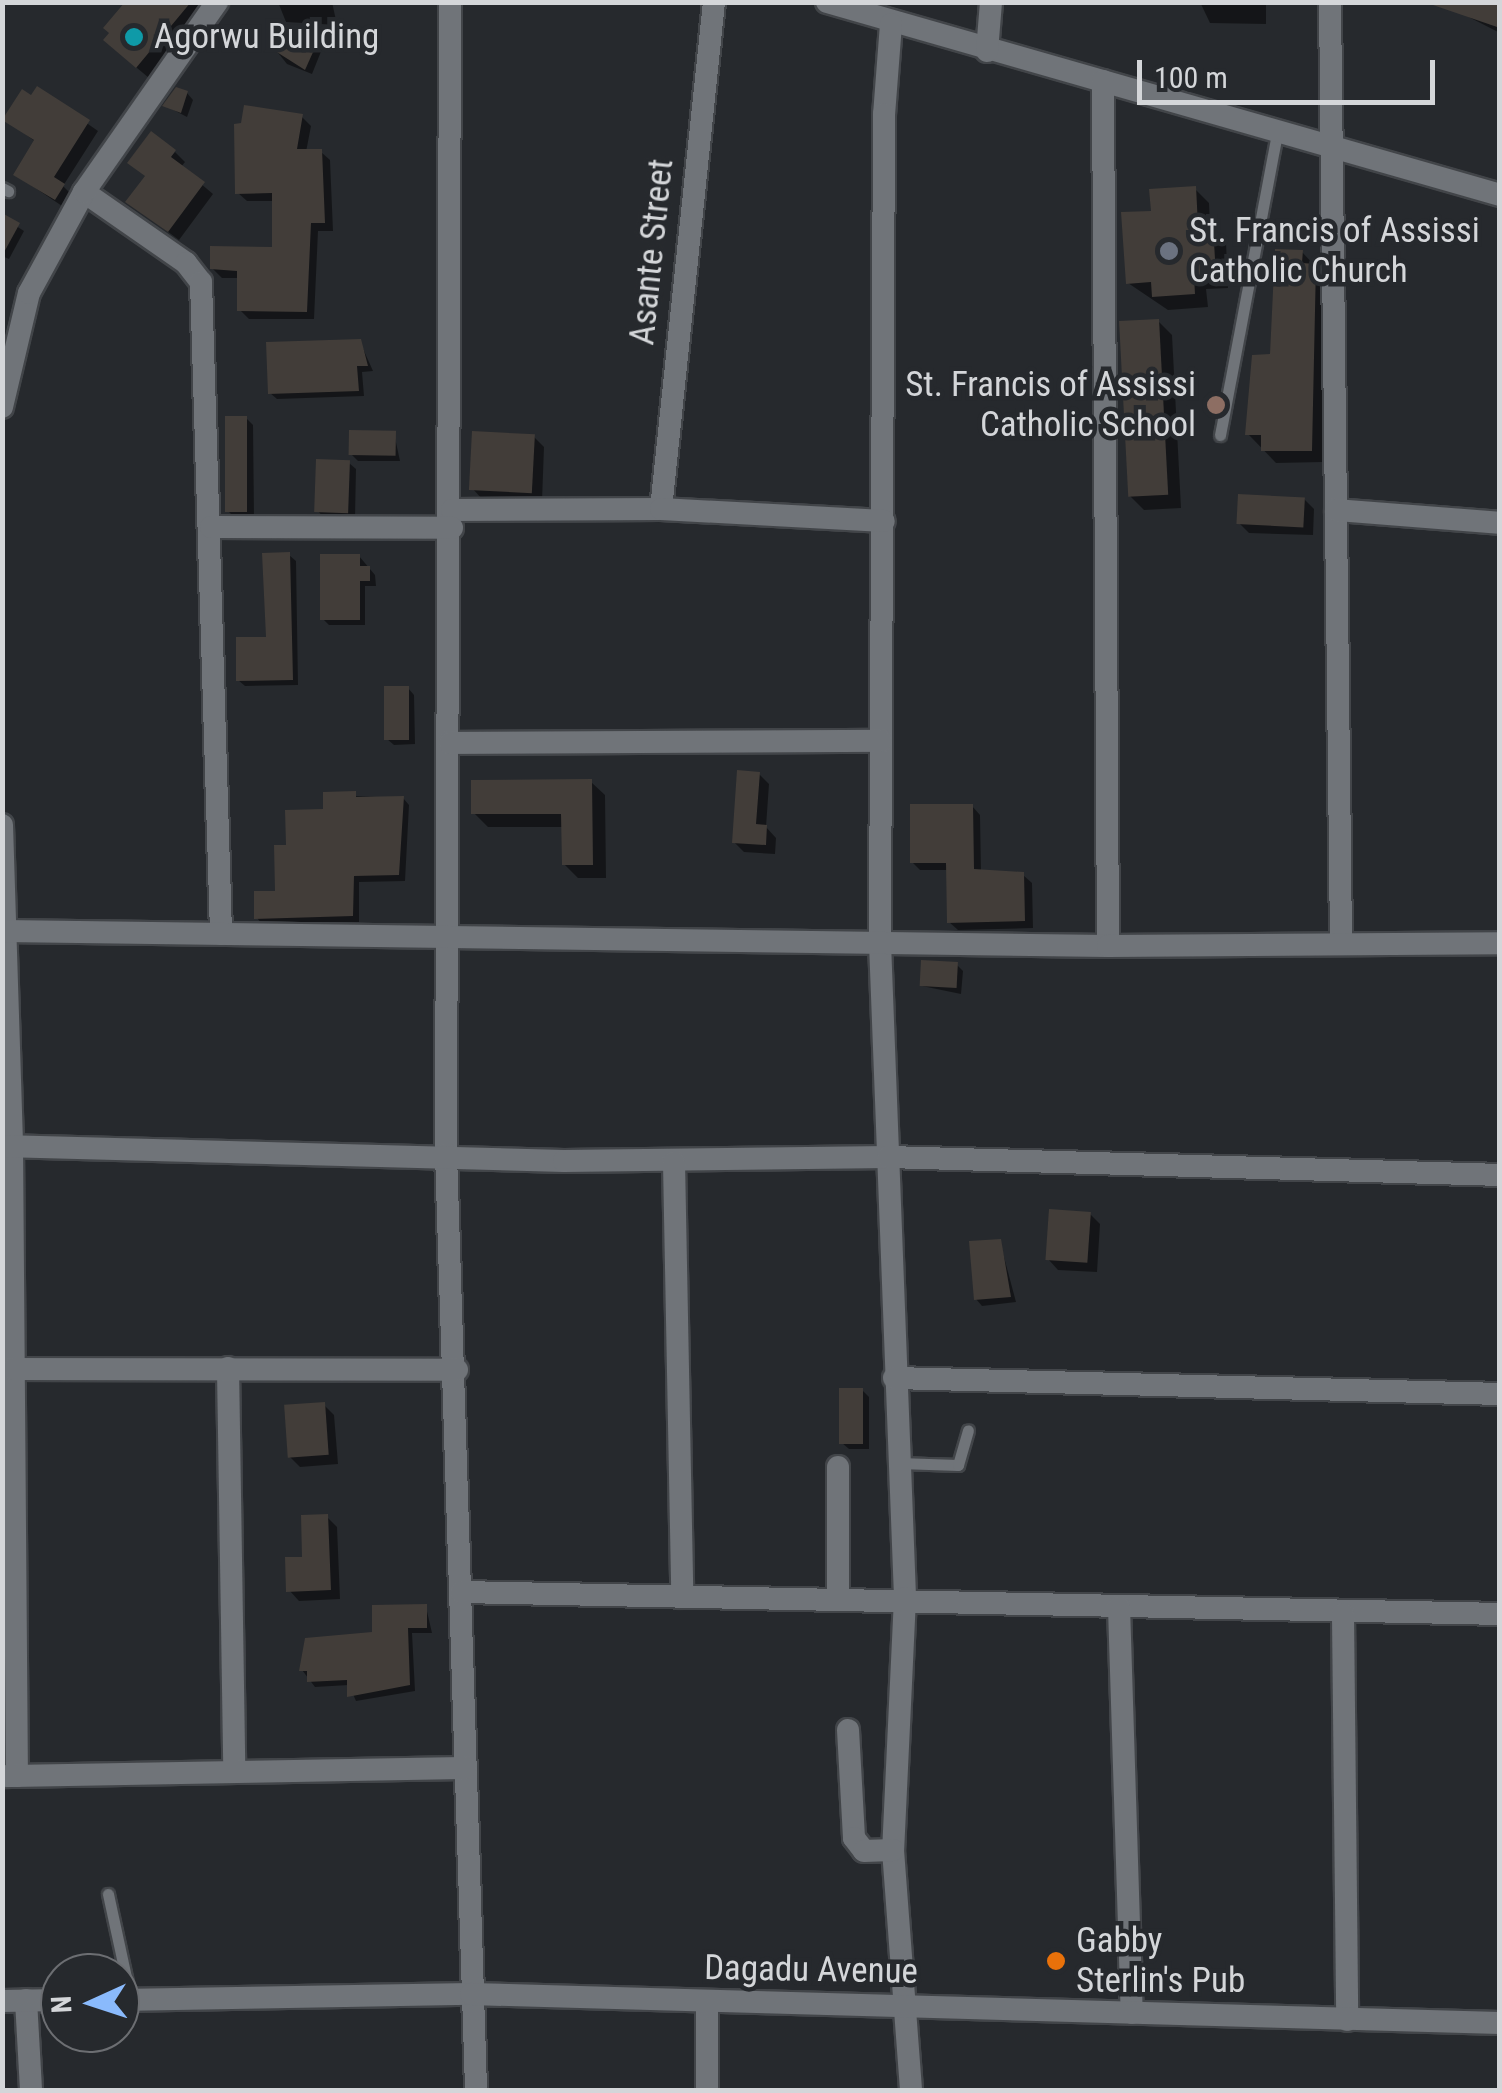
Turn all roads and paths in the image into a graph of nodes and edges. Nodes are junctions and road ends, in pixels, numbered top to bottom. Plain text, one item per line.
1 (217, 2) edge
2 (450, 2) edge
3 (714, 2) edge
4 (827, 2) edge
5 (991, 2) edge
6 (1330, 2) edge
7 (891, 24) junction
8 (987, 51) junction
9 (1103, 81) junction
10 (1278, 128) junction
11 (1331, 144) junction
12 (84, 192) junction
13 (1500, 195) edge
14 (2, 407) edge
15 (1220, 435) dead end
16 (661, 510) junction
17 (1336, 510) junction
18 (452, 519) junction
19 (884, 521) junction
20 (1500, 524) edge
21 (211, 527) junction
22 (880, 741) junction
23 (450, 744) junction
24 (2, 825) edge
25 (4, 931) edge
26 (221, 934) junction
27 (451, 938) junction
28 (1500, 943) edge
29 (880, 944) junction
30 (1341, 944) junction
31 (1108, 946) junction
32 (8, 1146) edge
33 (446, 1154) junction
34 (888, 1158) junction
35 (674, 1162) junction
36 (1500, 1174) edge
37 (228, 1368) junction
38 (13, 1369) junction
39 (457, 1370) junction
40 (894, 1378) junction
41 (1500, 1394) edge
42 (968, 1430) dead end
43 (899, 1463) junction
44 (838, 1467) dead end
45 (461, 1592) junction
46 (838, 1595) junction
47 (682, 1598) junction
48 (905, 1598) junction
49 (1119, 1607) junction
50 (1343, 1614) junction
51 (1500, 1614) edge
52 (848, 1730) dead end
53 (466, 1768) junction
54 (234, 1772) junction
55 (10, 1776) edge
56 (894, 1850) junction
57 (108, 1894) dead end
58 (118, 1953) edge
59 (471, 1994) junction
60 (14, 2000) edge
61 (40, 2000) edge
62 (140, 2000) edge
63 (707, 2004) junction
64 (907, 2008) junction
65 (1132, 2012) junction
66 (1347, 2020) junction
67 (1500, 2023) edge
68 (32, 2090) edge
69 (476, 2090) edge
70 (707, 2090) edge
71 (911, 2090) edge

1 - 12 street
2 - 18 street
3 - 16 street, Asante Street
4 - 7 street
5 - 8 street
6 - 11 street
7 - 8 street
7 - 19 street
8 - 9 street
9 - 10 street
9 - 31 street
10 - 11 street
10 - 15 lane
11 - 13 street
11 - 17 street
12 - 14 street
12 - 21 street
16 - 18 street
16 - 19 street
17 - 20 street
17 - 30 street
18 - 21 street
18 - 23 street
19 - 22 street
21 - 26 street
22 - 23 street
22 - 29 street
23 - 27 street
24 - 25 street
25 - 26 street
25 - 32 street
26 - 27 street
27 - 29 street
27 - 33 street
28 - 30 street
29 - 31 street
29 - 34 street
30 - 31 street
32 - 33 street
32 - 38 street
33 - 35 street
33 - 39 street
34 - 35 street
34 - 36 street
34 - 40 street
35 - 47 street
37 - 38 street
37 - 39 street
37 - 54 street
38 - 55 street
39 - 45 street
40 - 41 street
40 - 43 street
42 - 43 lane
43 - 48 street
44 - 46 street
45 - 47 street
45 - 53 street
46 - 47 street
46 - 48 street
48 - 49 street
48 - 56 street
49 - 50 street
49 - 65 street
50 - 51 street
50 - 66 street
52 - 56 street
53 - 54 street
53 - 59 street
54 - 55 street
56 - 64 street
57 - 58 lane
59 - 62 street, Dagadu Avenue
59 - 63 street, Dagadu Avenue
59 - 69 street
60 - 61 street
60 - 68 street
63 - 64 street, Dagadu Avenue
63 - 70 street
64 - 65 street, Dagadu Avenue
64 - 71 street
65 - 66 street, Dagadu Avenue
66 - 67 street, Dagadu Avenue

